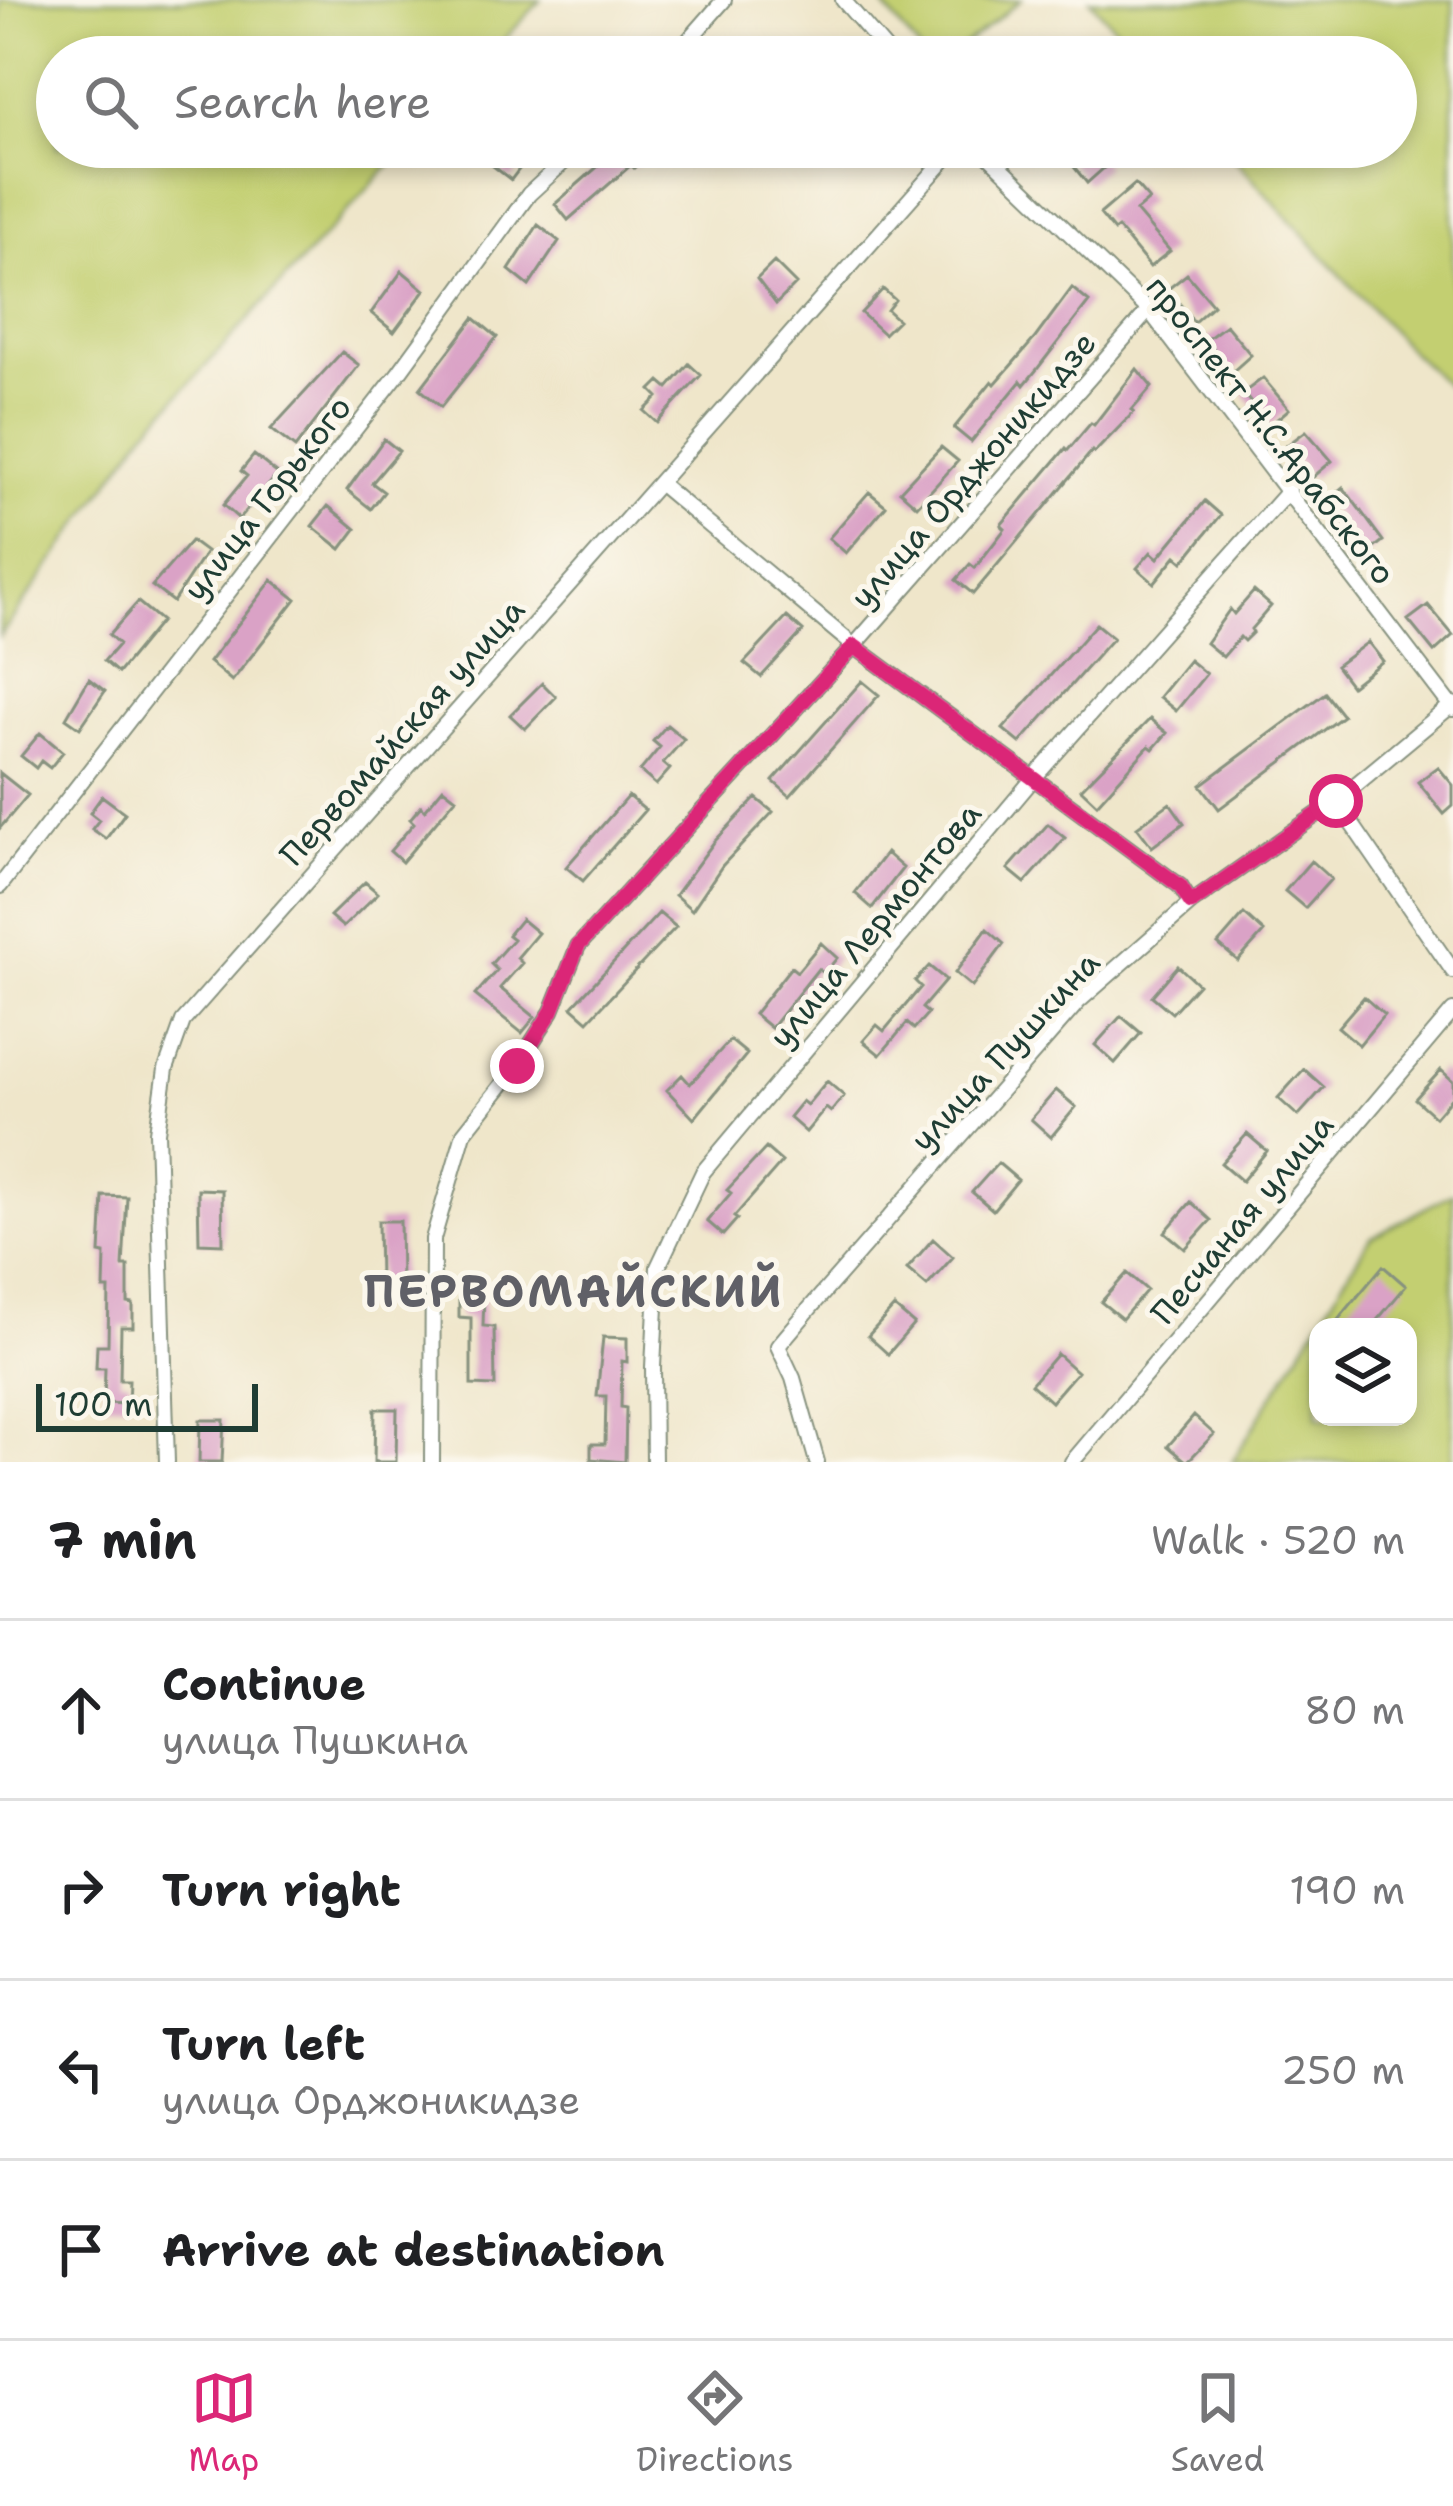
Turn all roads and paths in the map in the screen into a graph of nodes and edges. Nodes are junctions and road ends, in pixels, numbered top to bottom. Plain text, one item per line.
1 (724, 0) edge
2 (843, 0) edge
3 (692, 36) edge
4 (874, 36) edge
5 (557, 168) edge
6 (937, 168) edge
7 (1002, 168) edge
8 (1149, 310) junction
9 (659, 483) junction
10 (1289, 490) junction
11 (854, 646) junction
12 (1452, 706) edge
13 (1031, 780) junction
14 (1336, 801) junction
15 (0, 886) edge
16 (1191, 903) junction
17 (1453, 970) edge
18 (1453, 1010) edge
19 (167, 1462) edge
20 (432, 1462) edge
21 (654, 1462) edge
22 (817, 1462) edge
23 (1072, 1462) edge

1 - 3 street
2 - 4 street
5 - 15 street, улица Горького
6 - 9 street, Первомайская улица
7 - 8 street, проспект Н.С.Арабского
8 - 10 street, проспект Н.С.Арабского
8 - 11 street, улица Орджоникидзе
9 - 11 street
9 - 19 street, Первомайская улица
10 - 12 street, проспект Н.С.Арабского
10 - 13 street, улица Лермонтова
11 - 13 street
11 - 20 street, улица Орджоникидзе
12 - 14 street, улица Пушкина
13 - 16 street
13 - 21 street, улица Лермонтова
14 - 16 street, улица Пушкина
14 - 17 street
16 - 22 street, улица Пушкина
18 - 23 street, Песчаная улица

